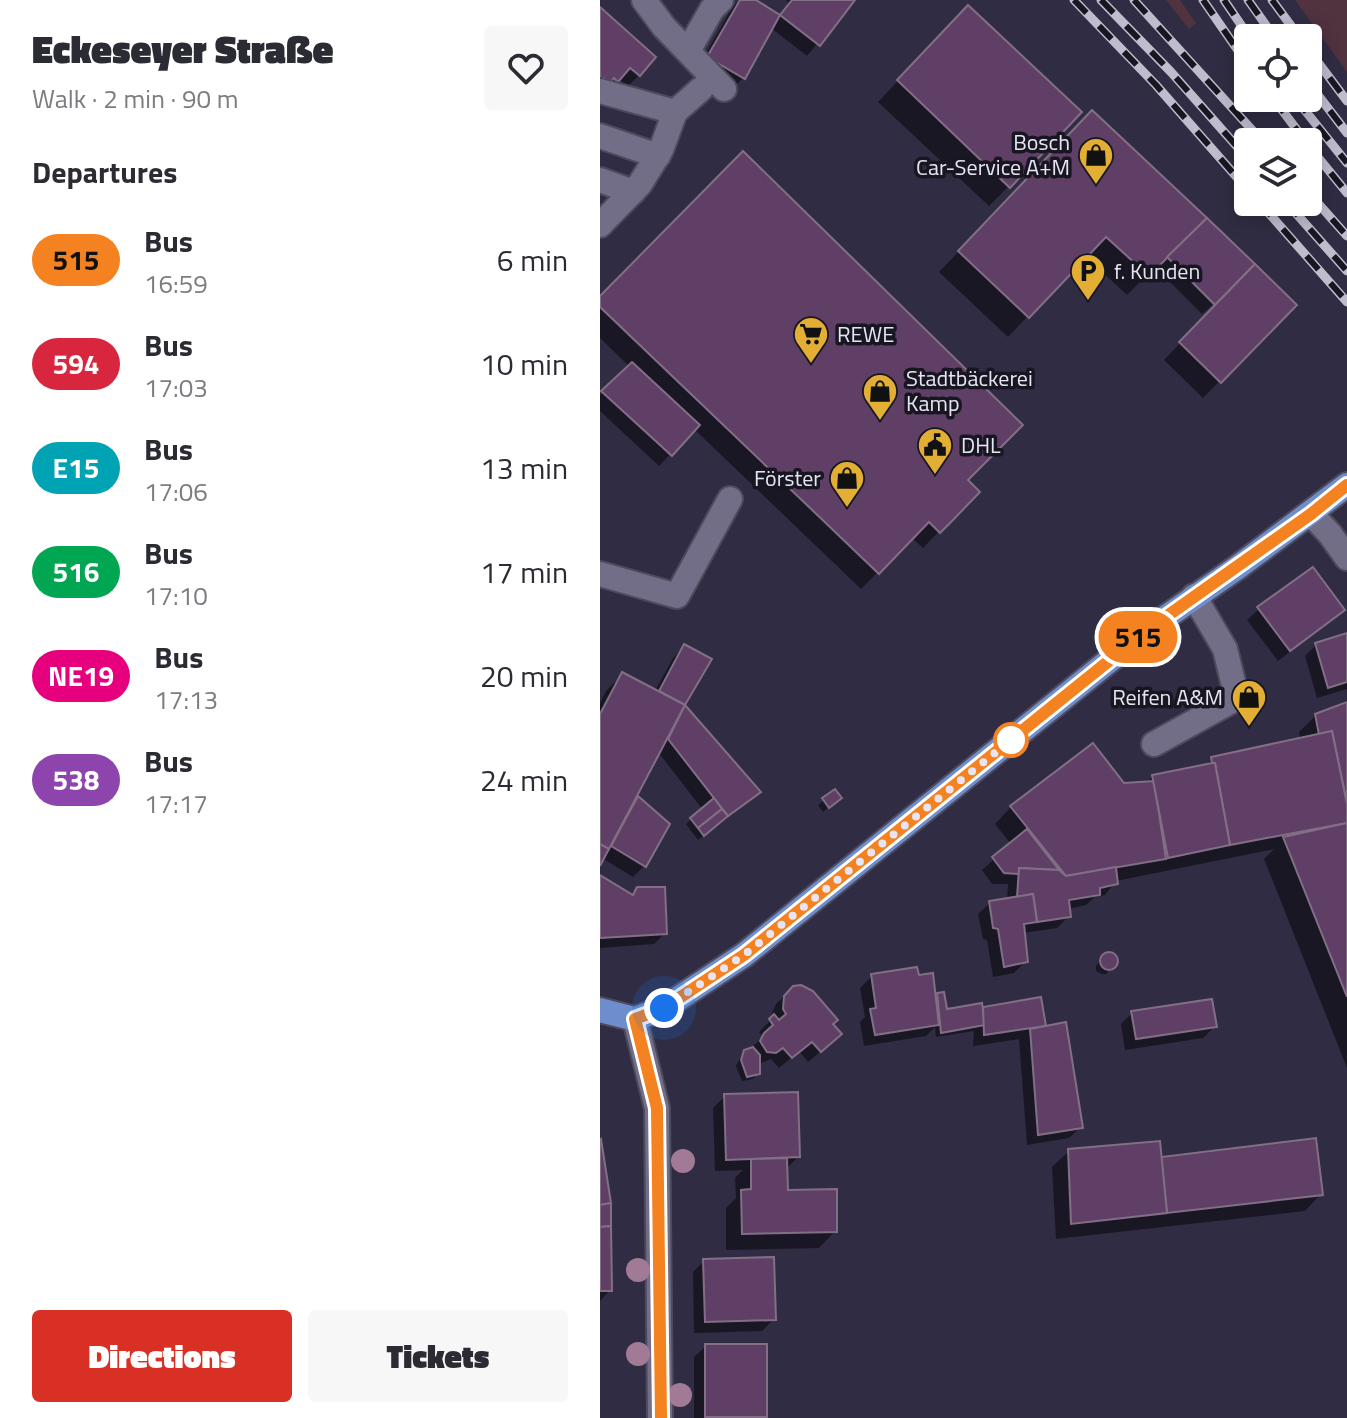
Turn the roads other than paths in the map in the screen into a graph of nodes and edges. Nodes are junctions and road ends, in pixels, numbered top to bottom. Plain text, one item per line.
1 (644, 0) edge
2 (721, 0) edge
3 (688, 51) junction
4 (600, 91) edge
5 (675, 112) junction
6 (600, 136) edge
7 (658, 156) junction
8 (600, 180) edge
9 (633, 192) junction
10 (600, 225) edge
11 (1347, 485) edge
12 (730, 499) dead end
13 (1311, 514) junction
14 (1347, 558) edge
15 (600, 574) edge
16 (1194, 596) junction
17 (1154, 744) dead end
18 (600, 1010) edge
19 (635, 1019) junction
20 (660, 1418) edge

1 - 3 street
2 - 3 street
3 - 5 street
4 - 5 street
5 - 7 street
6 - 7 street
7 - 9 street
8 - 9 street
9 - 10 street
11 - 13 main road
12 - 15 street
13 - 14 street
13 - 16 main road
16 - 17 street
16 - 19 main road
18 - 19 main road
19 - 20 street

